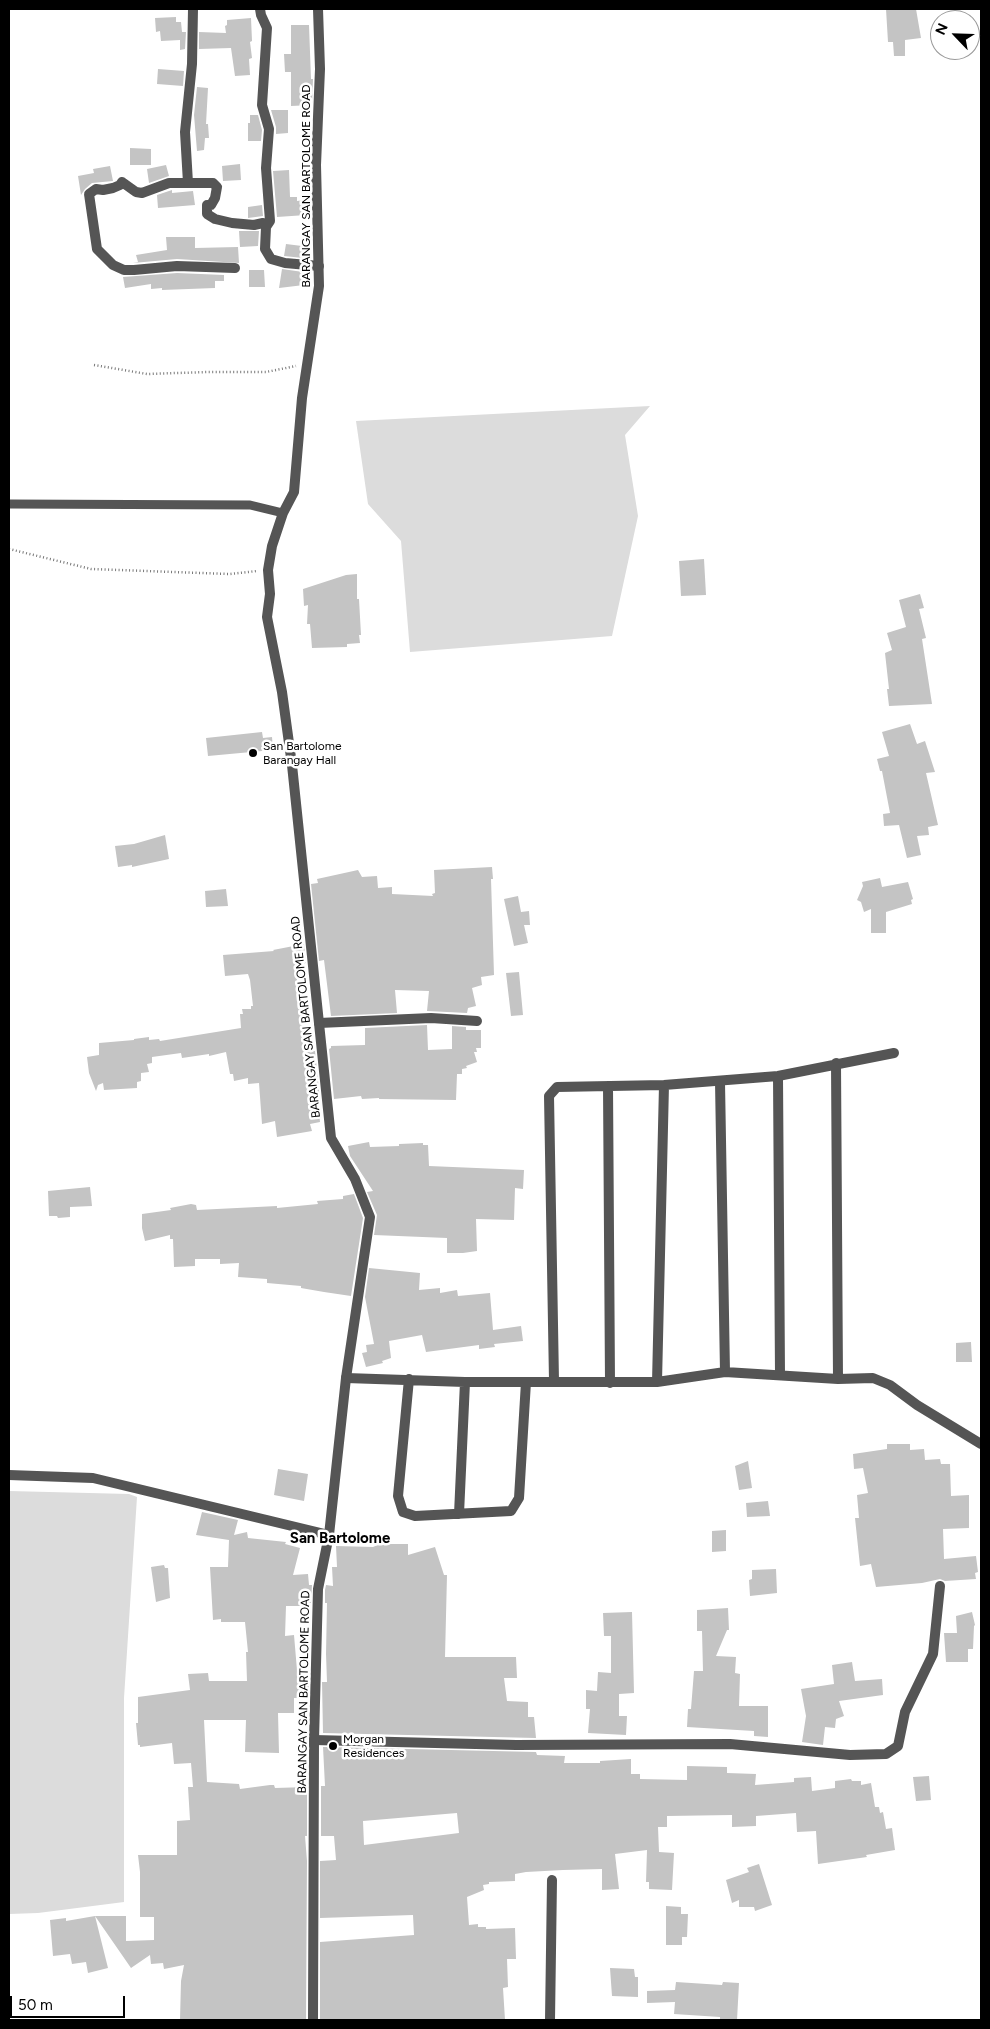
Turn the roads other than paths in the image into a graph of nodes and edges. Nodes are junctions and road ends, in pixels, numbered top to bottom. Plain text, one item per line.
1 (193, 9) edge
2 (260, 9) edge
3 (318, 9) edge
4 (188, 183) junction
5 (266, 227) junction
6 (319, 266) junction
7 (235, 268) dead end
8 (9, 504) edge
9 (283, 513) junction
10 (477, 1021) dead end
11 (319, 1023) junction
12 (894, 1052) dead end
13 (836, 1063) junction
14 (778, 1076) junction
15 (720, 1082) junction
16 (664, 1085) junction
17 (608, 1086) junction
18 (725, 1372) junction
19 (780, 1375) junction
20 (346, 1378) junction
21 (409, 1379) junction
22 (838, 1379) junction
23 (465, 1382) junction
24 (526, 1382) junction
25 (554, 1382) junction
26 (610, 1382) junction
27 (656, 1382) junction
28 (981, 1444) edge
29 (9, 1475) edge
30 (459, 1514) junction
31 (329, 1535) junction
32 (940, 1586) dead end
33 (314, 1740) junction
34 (552, 1880) dead end
35 (313, 2020) edge
36 (550, 2020) edge

1 - 4 street
2 - 5 street
3 - 6 street, BARANGAY SAN BARTOLOME ROAD
4 - 5 street
4 - 7 street
5 - 6 street
6 - 9 street, BARANGAY SAN BARTOLOME ROAD
8 - 9 lane
9 - 11 street, BARANGAY SAN BARTOLOME ROAD
10 - 11 street
11 - 20 street, BARANGAY SAN BARTOLOME ROAD
12 - 13 street
13 - 14 street
13 - 22 street
14 - 15 street
14 - 19 street
15 - 16 street
15 - 18 street
16 - 17 street
16 - 27 street
17 - 25 street
17 - 26 street
18 - 19 street
18 - 27 street
19 - 22 street
20 - 21 street
20 - 31 street, BARANGAY SAN BARTOLOME ROAD
21 - 23 street
21 - 30 street
22 - 28 street
23 - 24 street
23 - 30 street
24 - 25 street
24 - 30 street
25 - 26 street
26 - 27 street
29 - 31 street
31 - 33 street, BARANGAY SAN BARTOLOME ROAD
32 - 33 street
33 - 35 street, BARANGAY SAN BARTOLOME ROAD
34 - 36 street

